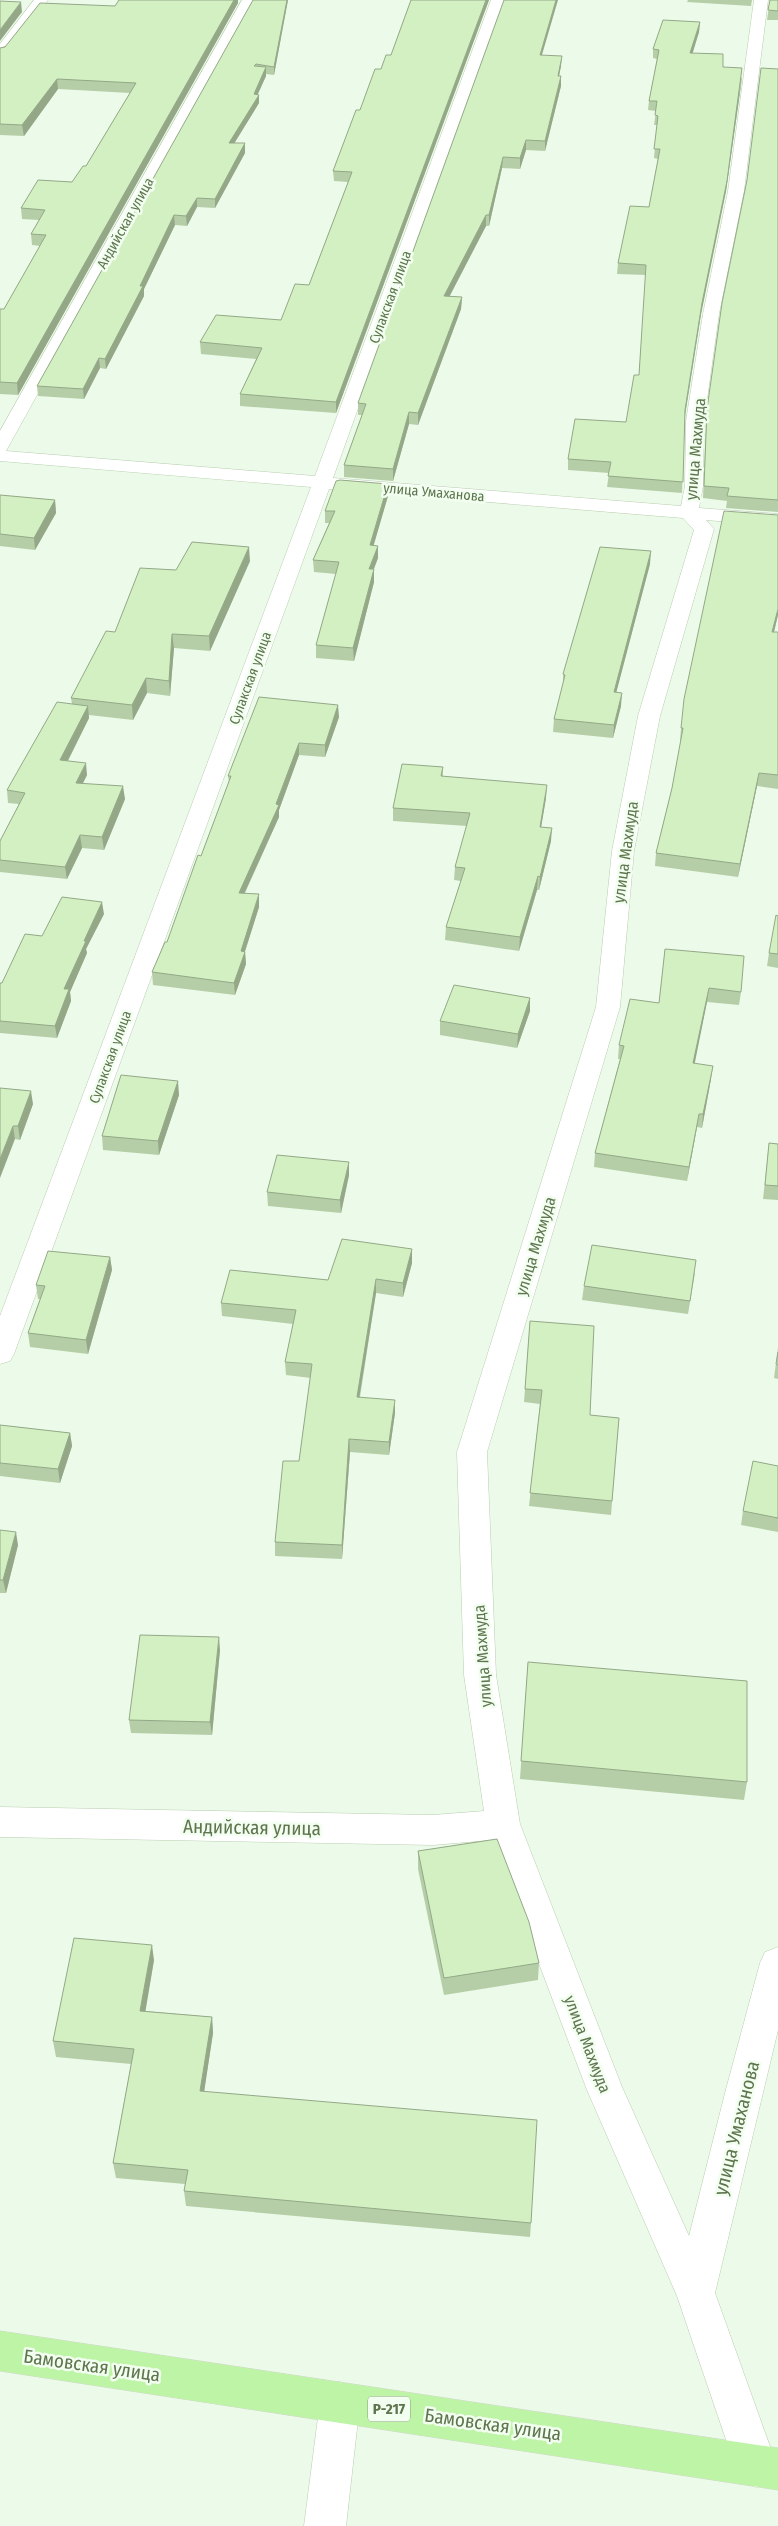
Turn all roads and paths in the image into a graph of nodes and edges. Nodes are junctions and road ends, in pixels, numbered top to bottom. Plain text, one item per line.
1 (41, 0) edge
2 (249, 0) edge
3 (498, 0) edge
4 (761, 0) edge
5 (0, 53) edge
6 (0, 447) edge
7 (0, 456) edge
8 (322, 483) junction
9 (689, 513) junction
10 (778, 520) edge
11 (0, 1354) edge
12 (0, 1822) edge
13 (504, 1824) junction
14 (778, 1963) edge
15 (695, 2293) junction
16 (0, 2351) edge
17 (340, 2402) junction
18 (767, 2467) edge
19 (325, 2526) edge

1 - 5 street
2 - 6 street, Андийская улица
3 - 8 street, Сулакская улица
4 - 9 street, улица Махмуда
7 - 8 street, улица Умаханова
8 - 9 street, улица Умаханова
8 - 11 street, Сулакская улица
9 - 10 street, улица Умаханова
9 - 13 street, улица Махмуда
12 - 13 street, Андийская улица
13 - 15 street, улица Махмуда
14 - 15 street, улица Умаханова
15 - 18 street, улица Махмуда
16 - 17 highway, Бамовская улица / Р-217
17 - 18 highway, Бамовская улица / Р-217
17 - 19 street

